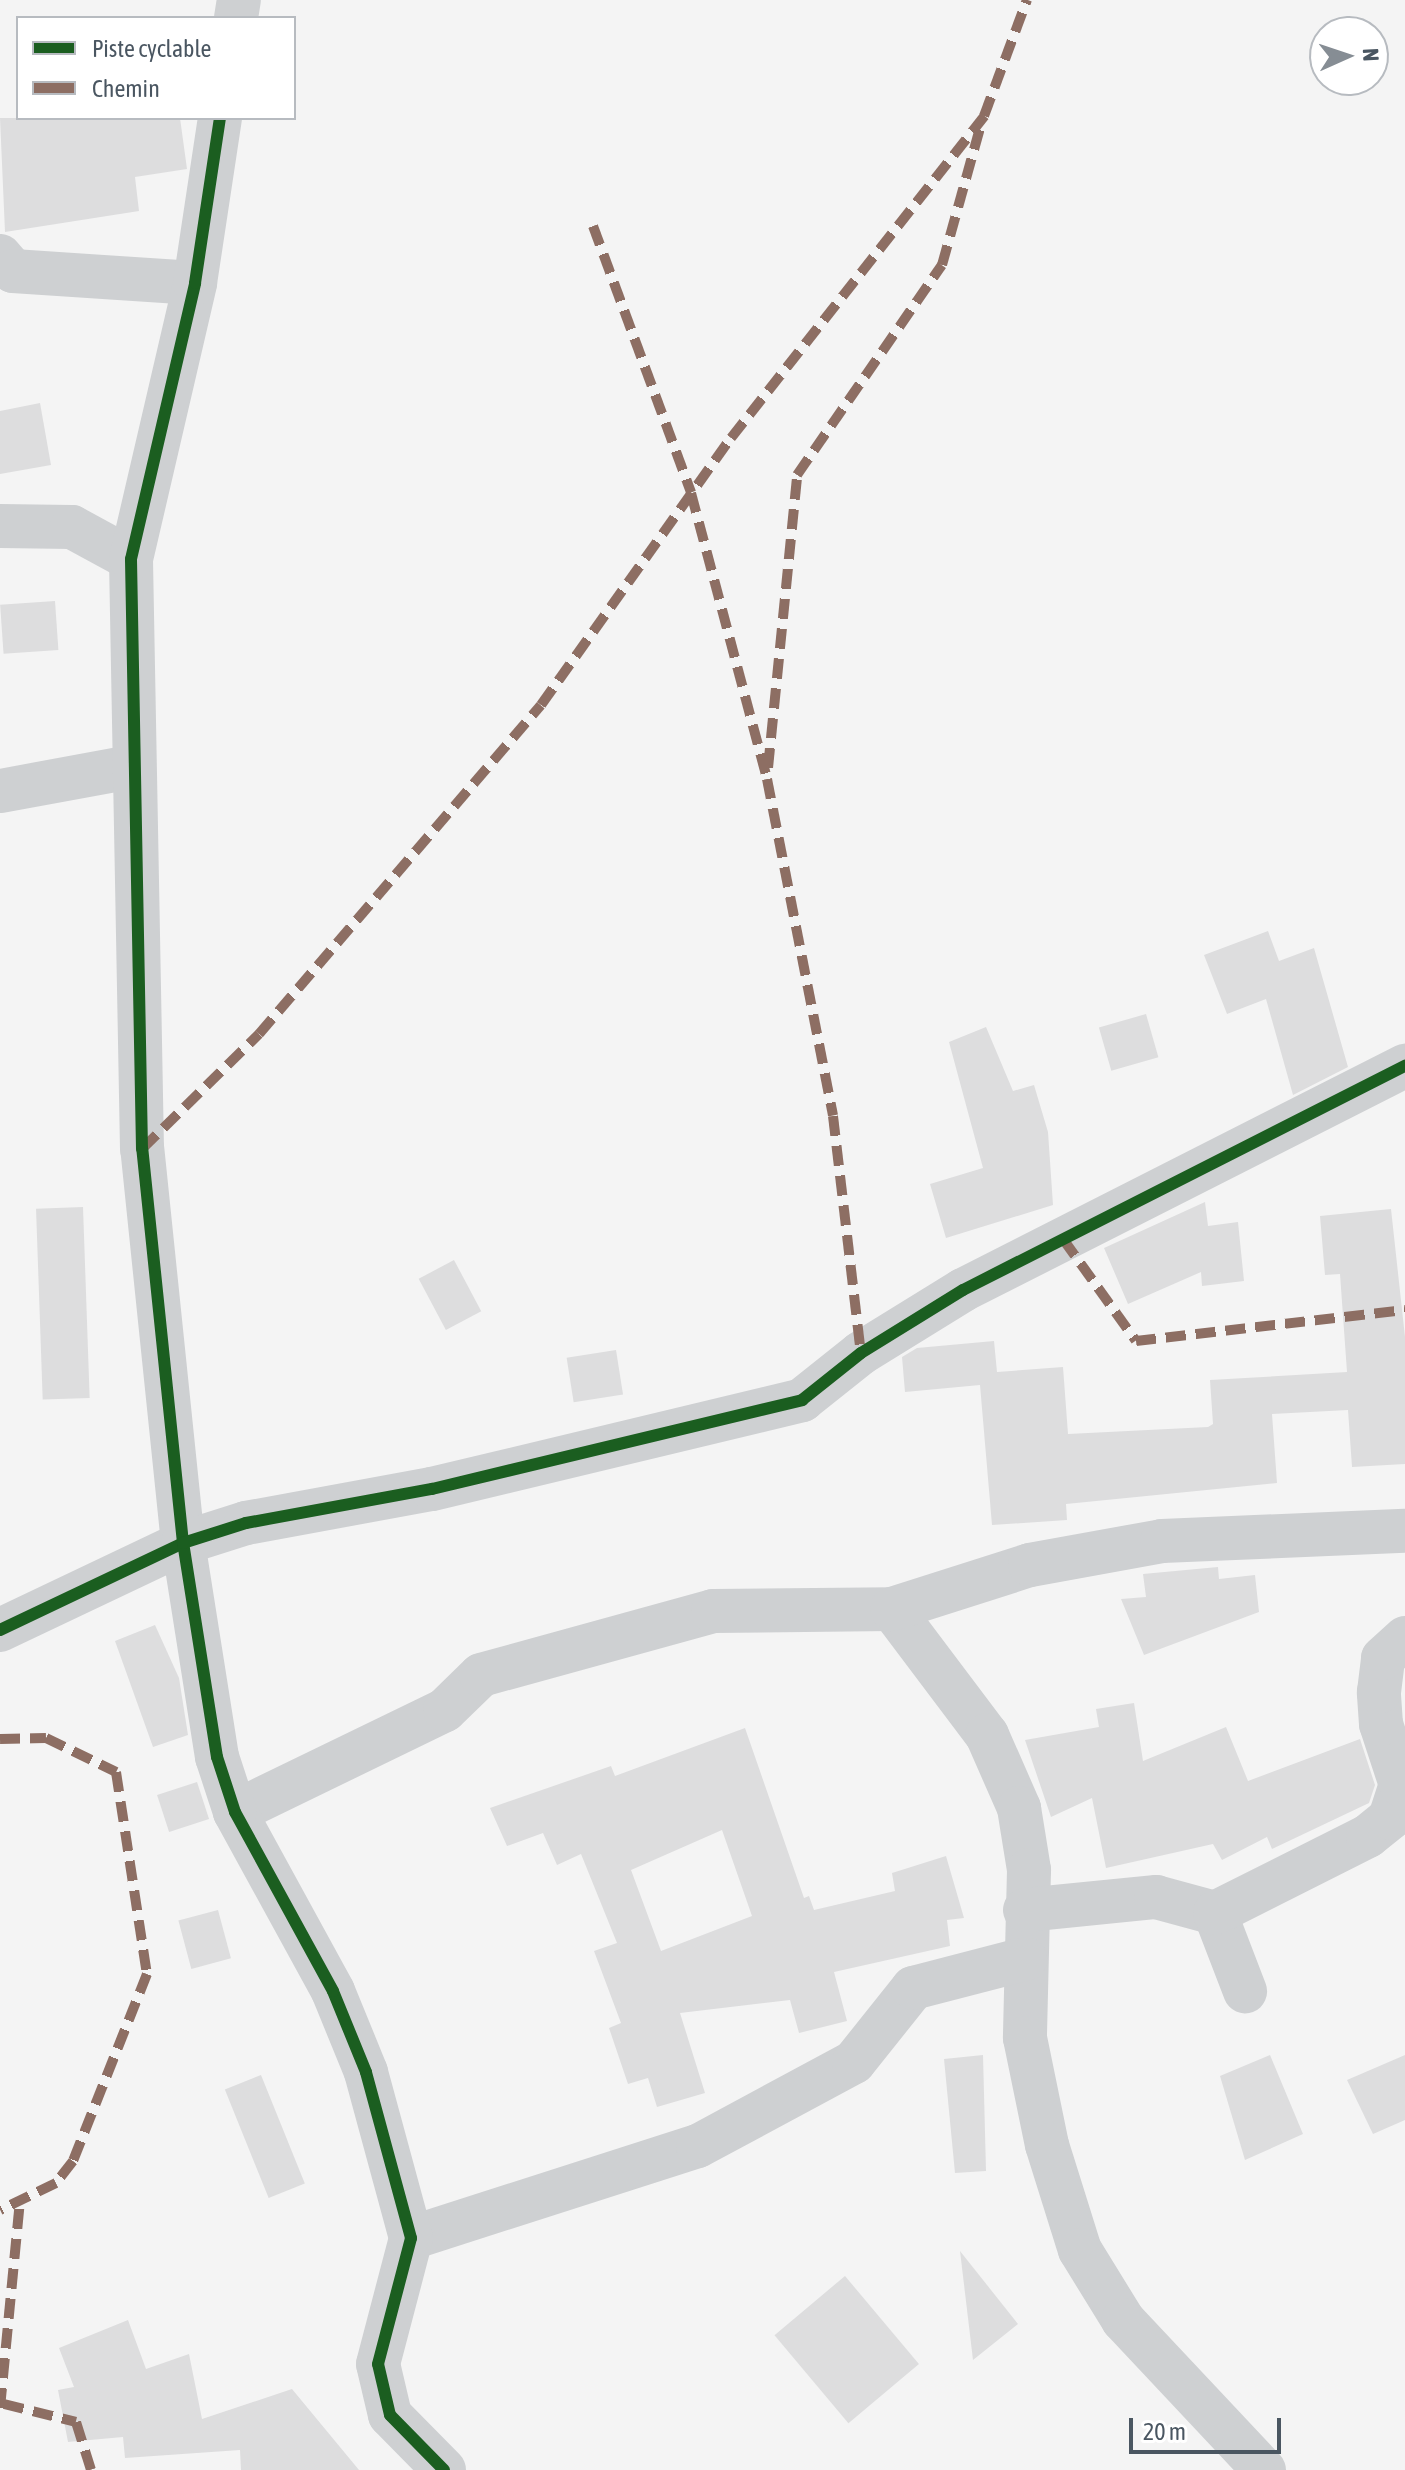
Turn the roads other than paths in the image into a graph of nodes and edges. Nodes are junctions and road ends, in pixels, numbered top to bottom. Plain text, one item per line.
1 (220, 120) edge
2 (0, 256) edge
3 (195, 283) junction
4 (0, 526) edge
5 (131, 559) junction
6 (131, 767) junction
7 (0, 791) edge
8 (1405, 1066) edge
9 (1405, 1531) edge
10 (183, 1543) junction
11 (892, 1609) junction
12 (0, 1630) edge
13 (1405, 1638) edge
14 (235, 1812) junction
15 (1025, 1910) junction
16 (1215, 1913) junction
17 (1025, 1959) junction
18 (1245, 1991) dead end
19 (411, 2238) junction
20 (444, 2470) edge
21 (1264, 2470) edge

1 - 3 street
2 - 3 street
3 - 5 street
4 - 5 street
5 - 6 street
6 - 7 street
6 - 10 street
8 - 10 street
9 - 11 street
10 - 12 street
10 - 14 street
11 - 14 street
11 - 15 street
13 - 16 street
14 - 19 street
15 - 16 street
15 - 17 street
16 - 18 street
17 - 19 street
17 - 21 street
19 - 20 street

